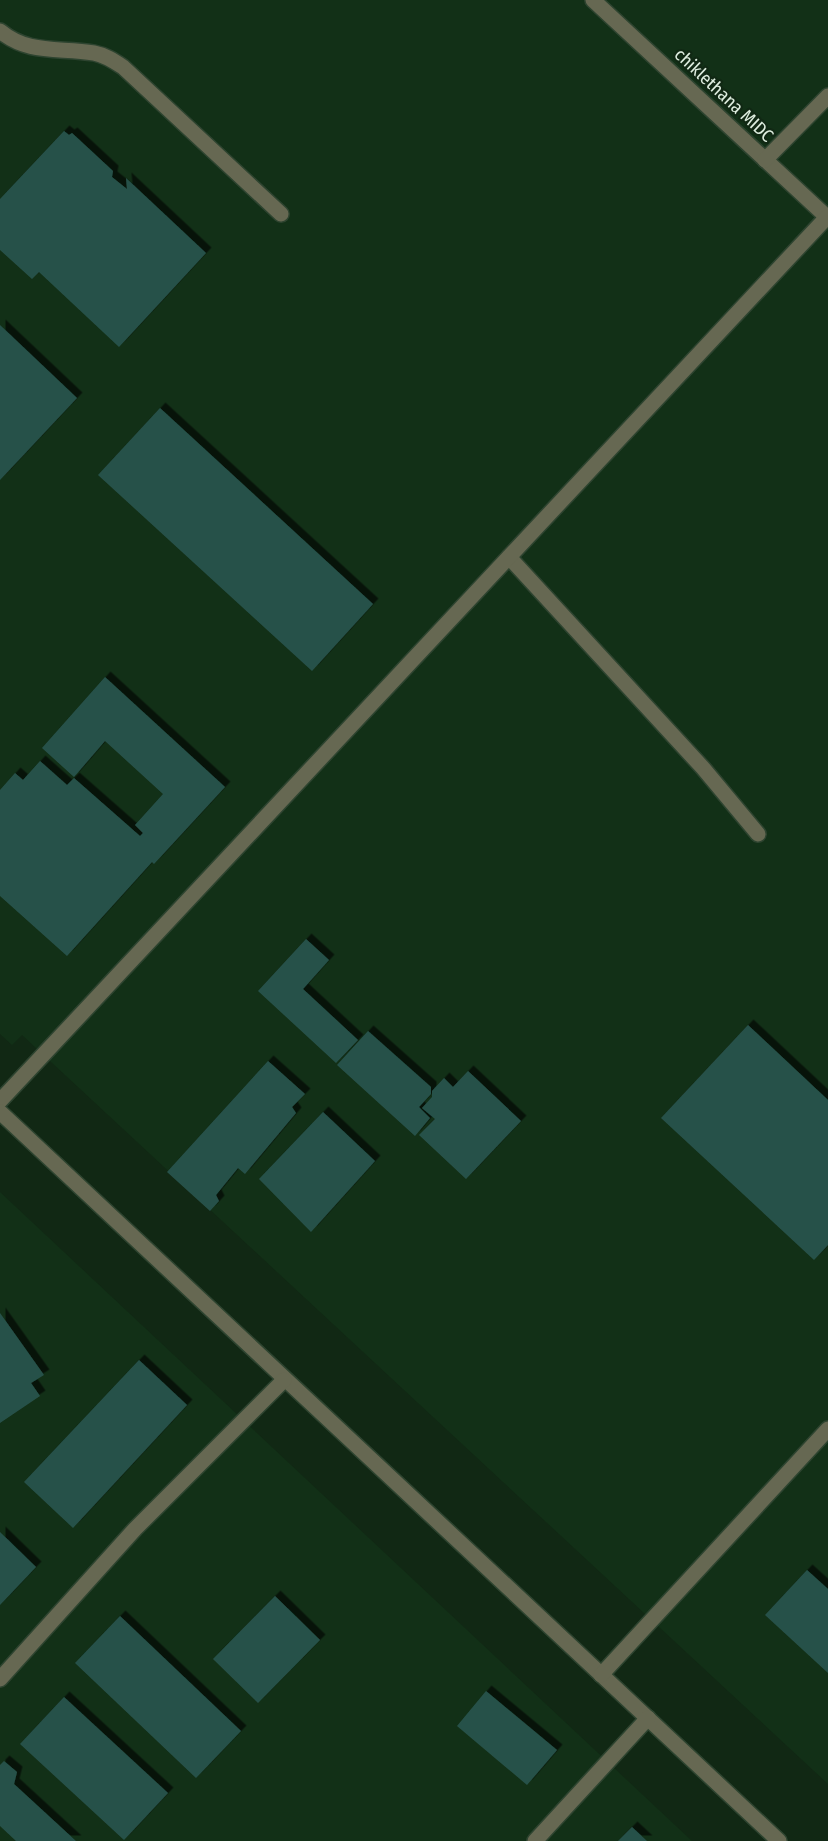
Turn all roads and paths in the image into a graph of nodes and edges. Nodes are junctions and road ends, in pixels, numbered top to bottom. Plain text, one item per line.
1 (593, 0) edge
2 (0, 31) edge
3 (828, 96) edge
4 (765, 160) junction
5 (281, 214) dead end
6 (827, 218) edge
7 (509, 557) junction
8 (758, 834) dead end
9 (0, 1101) edge
10 (0, 1112) edge
11 (284, 1380) junction
12 (828, 1430) edge
13 (601, 1675) junction
14 (0, 1679) edge
15 (648, 1718) junction
16 (534, 1841) edge
17 (779, 1841) edge

1 - 4 street, chiklethana MIDC
2 - 5 street
3 - 4 street
4 - 6 street, chiklethana MIDC
6 - 7 street
7 - 8 street
7 - 9 street
10 - 11 street
11 - 13 street
11 - 14 street
12 - 13 street
13 - 15 street
15 - 16 street
15 - 17 street

